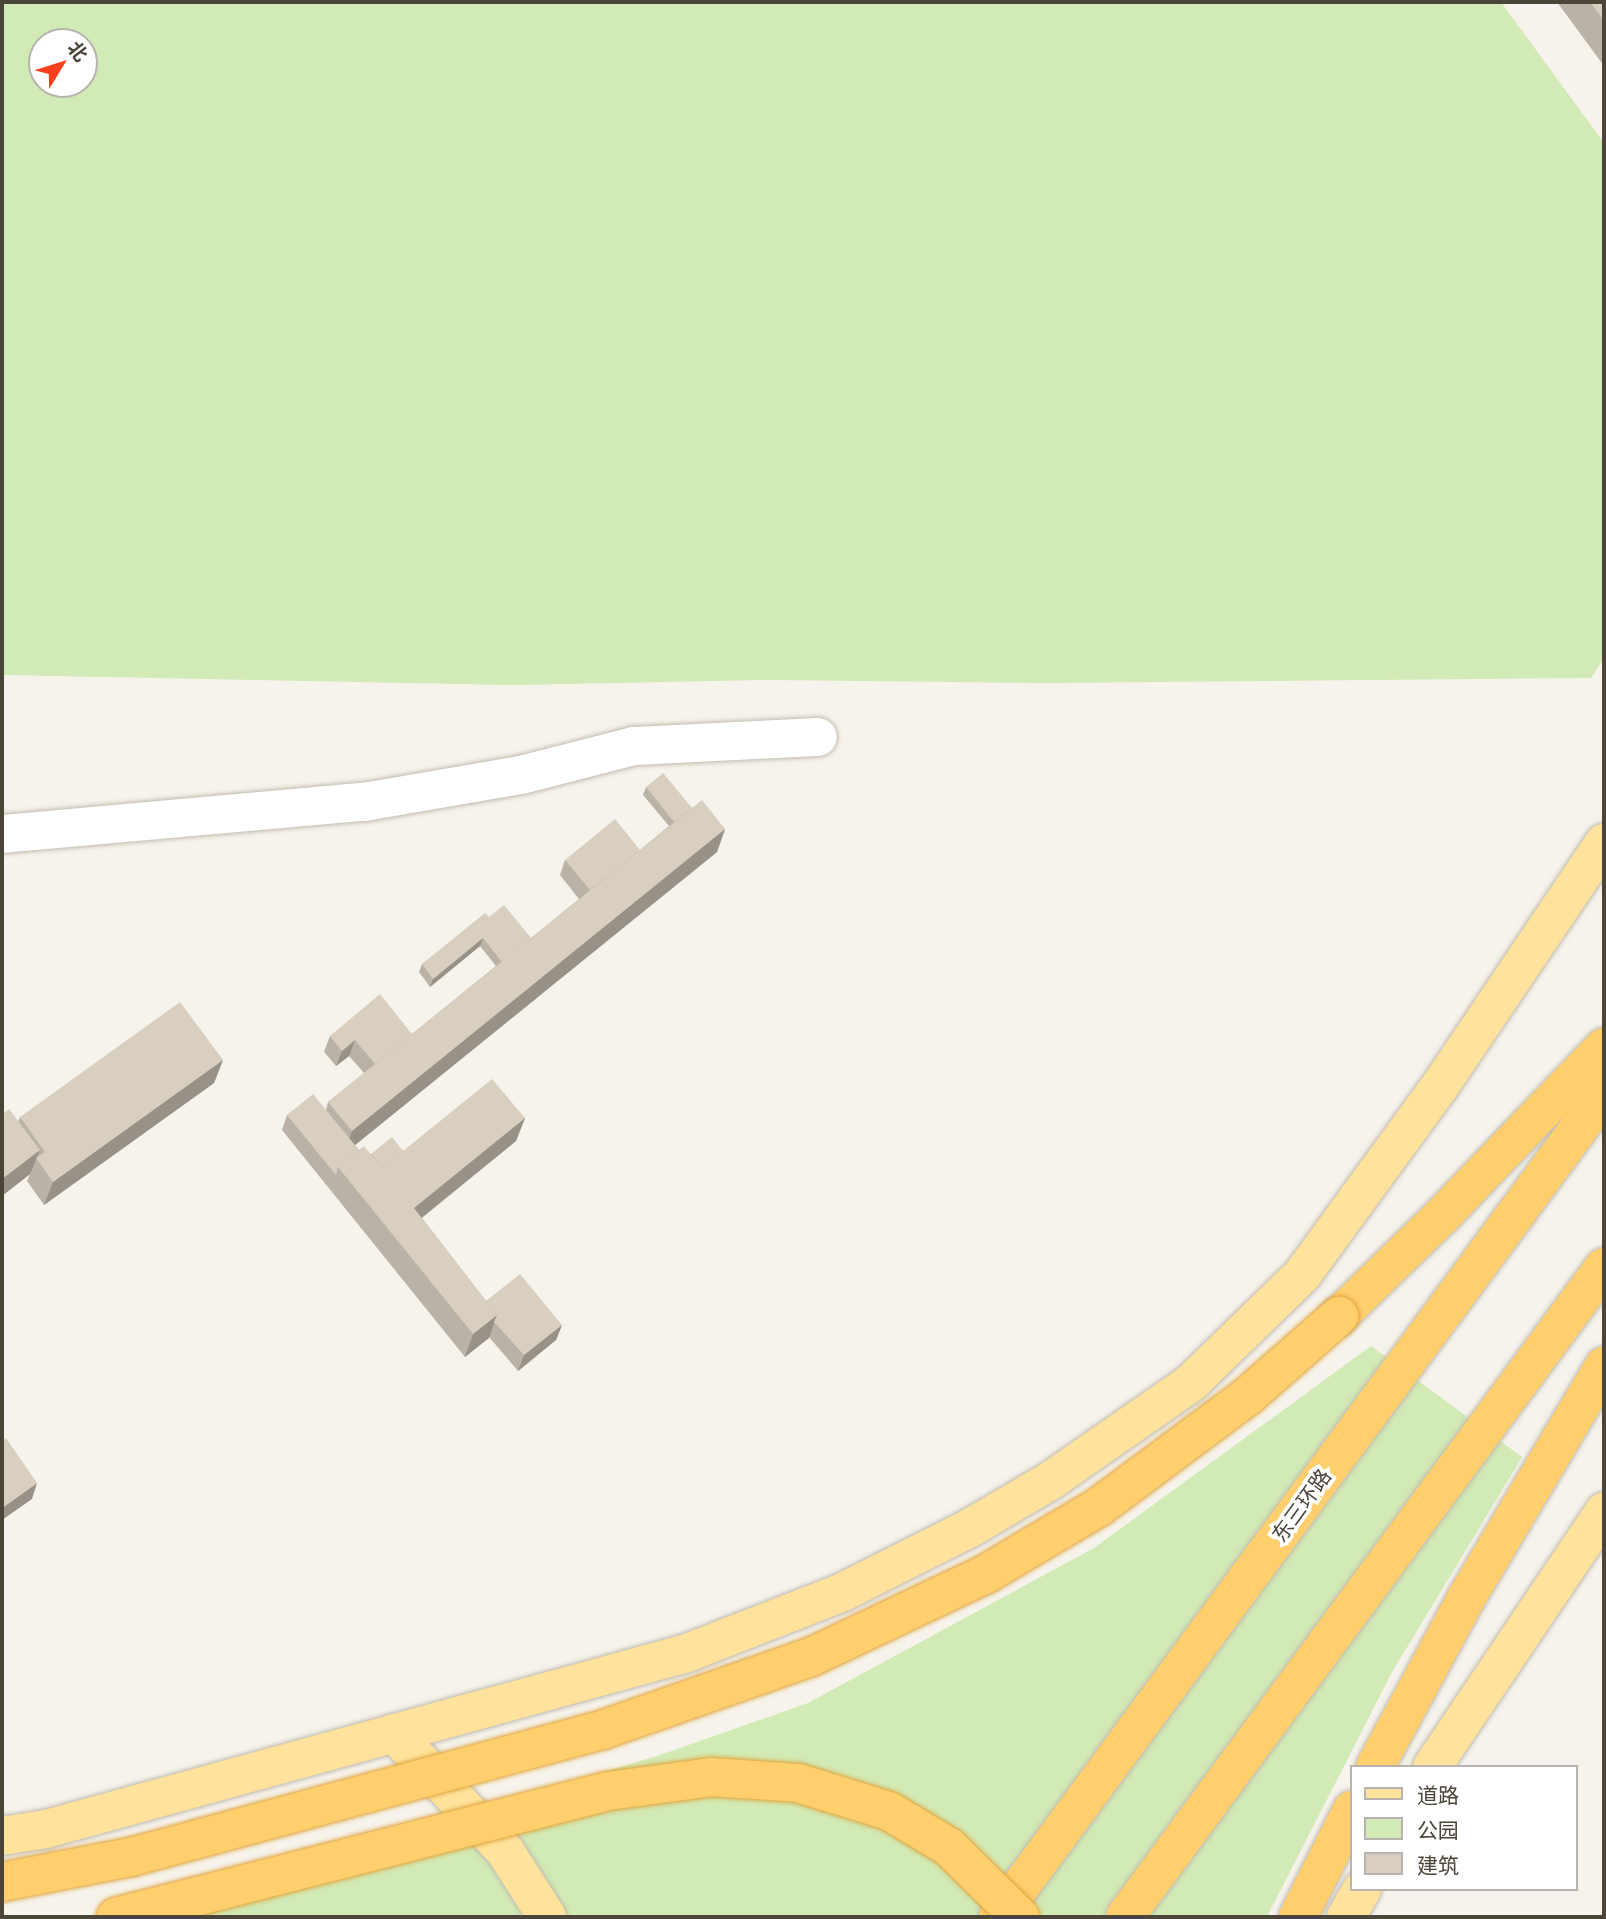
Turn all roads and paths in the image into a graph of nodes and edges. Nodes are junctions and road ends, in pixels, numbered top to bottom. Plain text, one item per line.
1 (818, 737) dead end
2 (2, 834) edge
3 (1604, 843) edge
4 (1604, 1047) edge
5 (1604, 1094) edge
6 (1604, 1267) edge
7 (1604, 1366) edge
8 (1604, 1512) edge
9 (394, 1734) junction
10 (1377, 1765) edge
11 (1433, 1765) edge
12 (1350, 1814) edge
13 (2, 1836) edge
14 (2, 1882) edge
15 (1361, 1891) edge
16 (116, 1917) edge
17 (547, 1917) edge
18 (998, 1917) edge
19 (1020, 1917) edge
20 (1125, 1917) edge
21 (1298, 1917) edge
22 (1346, 1917) edge

1 - 2 lane
3 - 9 main road
4 - 14 highway, bridge
5 - 18 highway, 东三环路
6 - 20 highway
7 - 10 highway
8 - 11 main road
9 - 13 main road
9 - 17 main road
12 - 21 highway
15 - 22 main road
16 - 19 highway, bridge

